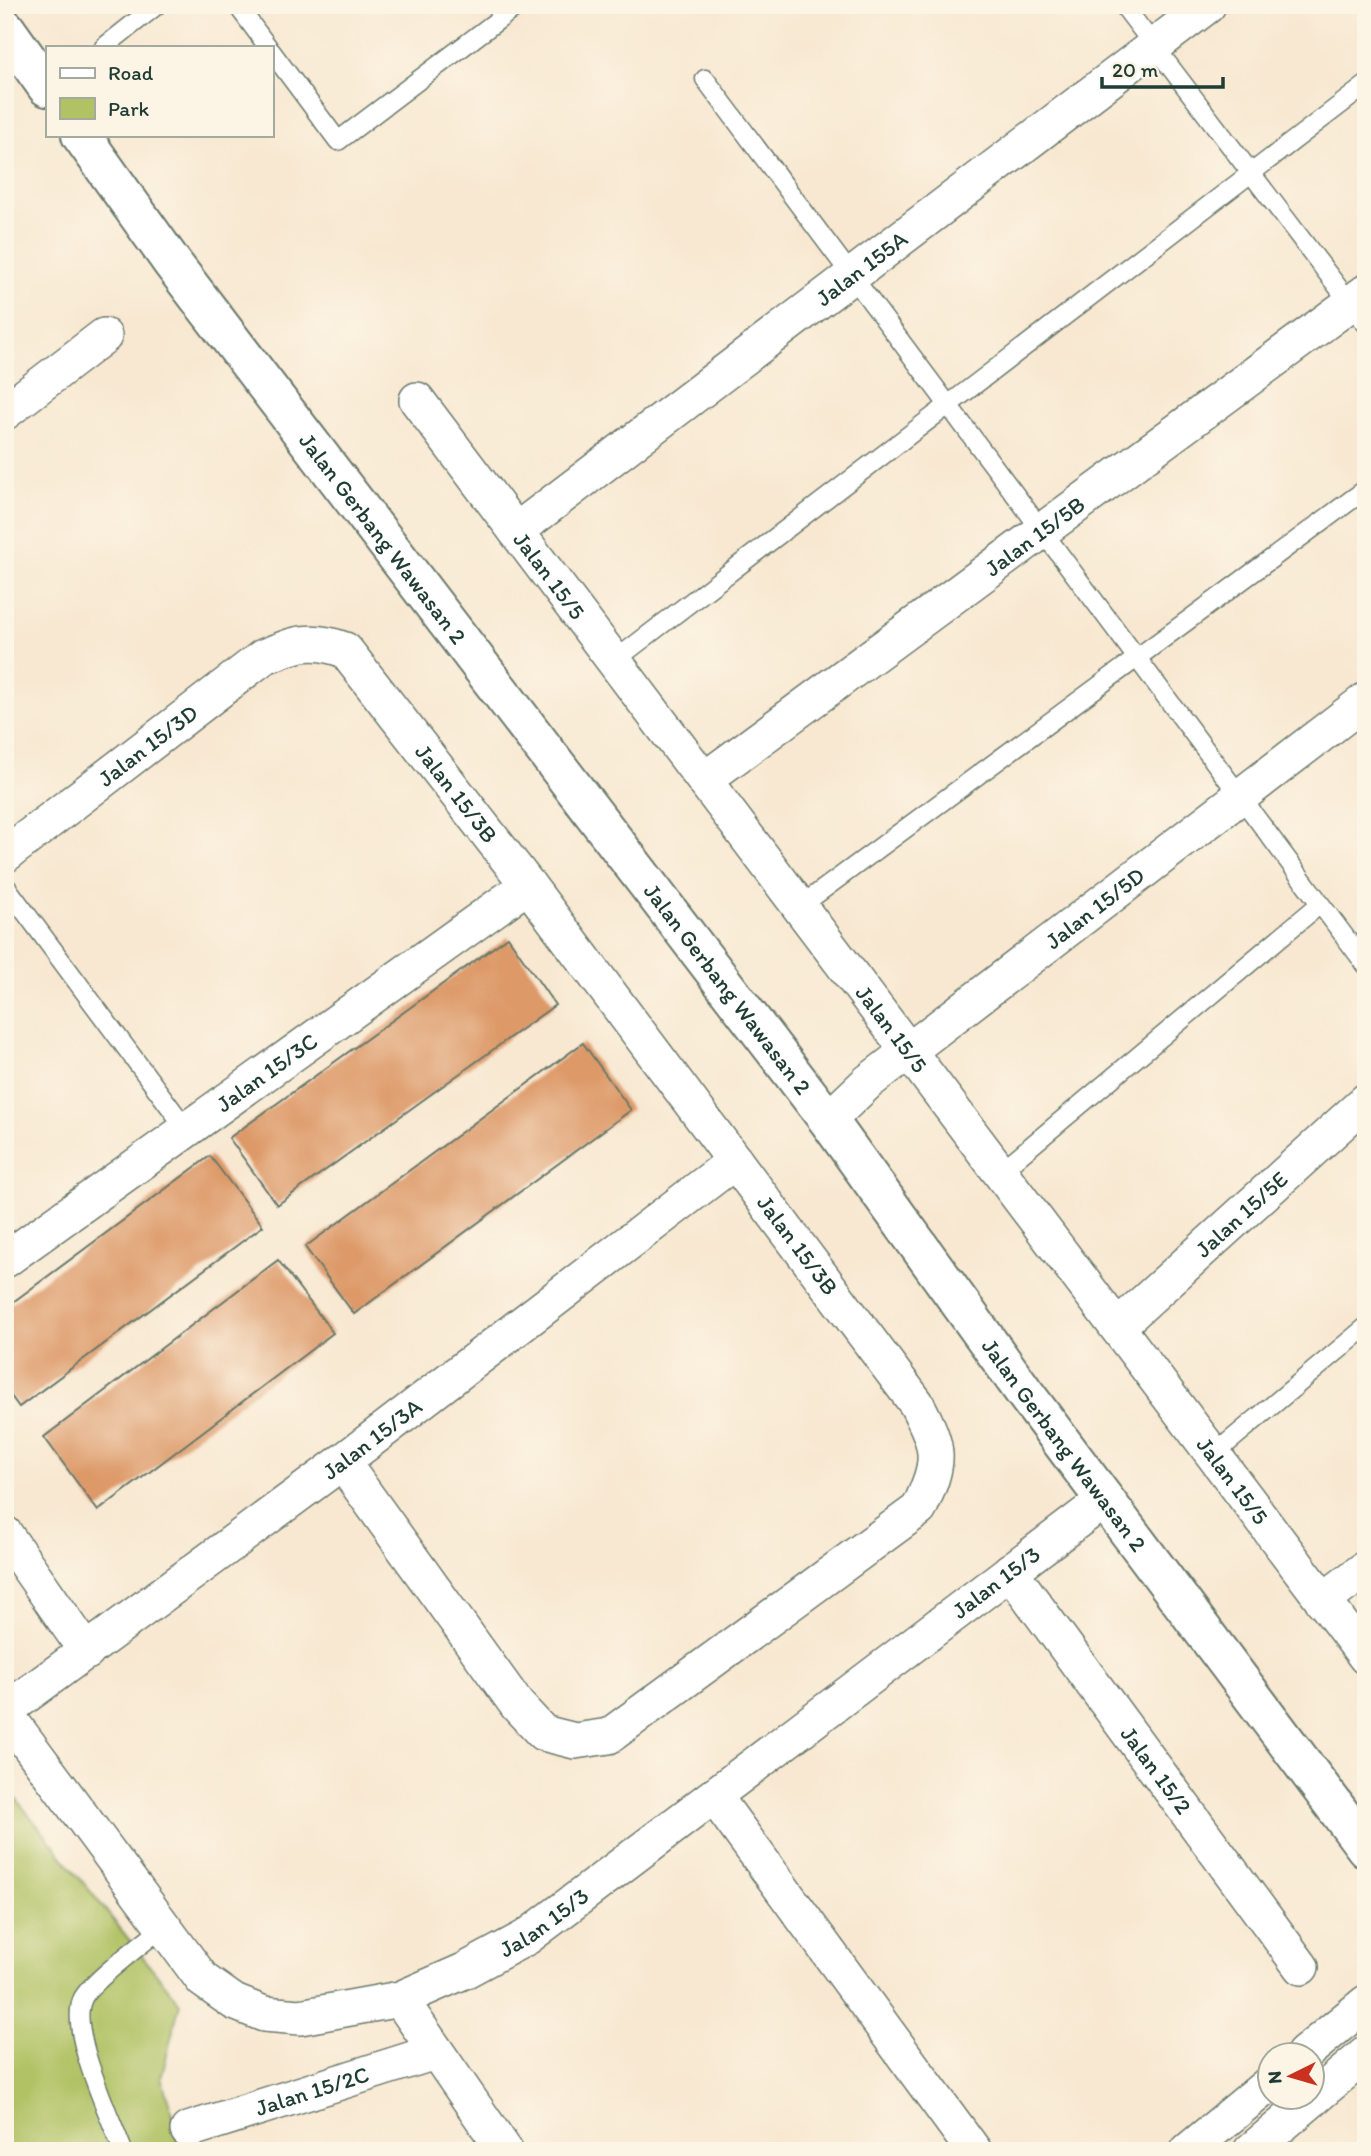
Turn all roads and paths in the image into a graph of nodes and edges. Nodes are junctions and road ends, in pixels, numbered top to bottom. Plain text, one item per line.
1 (157, 5) edge
2 (237, 5) edge
3 (518, 5) edge
4 (1123, 5) edge
5 (1208, 5) edge
6 (5, 28) edge
7 (105, 46) edge
8 (267, 46) edge
9 (1154, 46) junction
10 (273, 54) edge
11 (705, 79) dead end
12 (1366, 85) edge
13 (46, 86) edge
14 (82, 136) edge
15 (1251, 173) junction
16 (852, 276) junction
17 (1361, 306) edge
18 (104, 337) dead end
19 (417, 400) dead end
20 (948, 405) junction
21 (5, 412) edge
22 (1366, 489) edge
23 (516, 531) junction
24 (1042, 531) junction
25 (293, 644) joint
26 (1137, 658) junction
27 (614, 661) junction
28 (1366, 700) edge
29 (704, 780) junction
30 (1240, 797) junction
31 (5, 855) edge
32 (5, 885) edge
33 (528, 885) junction
34 (1320, 904) junction
35 (799, 906) junction
36 (1366, 965) edge
37 (909, 1052) junction
38 (1366, 1101) edge
39 (828, 1120) junction
40 (187, 1130) junction
41 (735, 1161) junction
42 (1000, 1172) junction
43 (5, 1260) edge
44 (1116, 1327) junction
45 (1366, 1327) edge
46 (1213, 1455) junction
47 (342, 1462) junction
48 (1106, 1499) junction
49 (5, 1534) edge
50 (1366, 1568) edge
51 (1010, 1572) junction
52 (1323, 1601) junction
53 (87, 1652) junction
54 (1366, 1657) edge
55 (5, 1712) edge
56 (714, 1796) junction
57 (1366, 1848) edge
58 (163, 1927) junction
59 (1301, 1967) dead end
60 (400, 1999) junction
61 (1366, 2004) edge
62 (1321, 2040) edge
63 (435, 2052) junction
64 (1366, 2054) edge
65 (1256, 2094) edge
66 (188, 2130) dead end
67 (122, 2151) edge
68 (505, 2151) edge
69 (974, 2151) edge
70 (1188, 2151) edge
71 (1251, 2151) edge

1 - 7 lane
2 - 8 lane
3 - 10 lane
4 - 9 lane
5 - 9 street, Jalan 155A
6 - 13 street
9 - 15 lane
9 - 16 street, Jalan 155A
11 - 16 lane
12 - 15 lane
14 - 39 street, Jalan Gerbang Wawasan 2
15 - 17 lane
15 - 20 lane
16 - 20 lane
16 - 23 street, Jalan 155A
17 - 24 street, Jalan 15/5B
18 - 21 street
19 - 23 street, Jalan 15/5
20 - 24 lane
20 - 27 lane
22 - 26 lane
23 - 27 street, Jalan 15/5
24 - 26 lane
24 - 29 street, Jalan 15/5B
25 - 31 street, Jalan 15/3D
25 - 33 street, Jalan 15/3B
26 - 30 lane
26 - 35 lane
27 - 29 street, Jalan 15/5
28 - 30 street, Jalan 15/5D
29 - 35 street, Jalan 15/5
30 - 34 lane
30 - 37 street, Jalan 15/5D
32 - 40 lane
33 - 40 street, Jalan 15/3C
33 - 41 street, Jalan 15/3B
34 - 36 lane
34 - 42 lane
35 - 37 street, Jalan 15/5
37 - 39 street, Jalan 15/5D
37 - 42 street, Jalan 15/5
38 - 44 street, Jalan 15/5E
39 - 48 street, Jalan Gerbang Wawasan 2
40 - 43 street, Jalan 15/3C
41 - 47 street, Jalan 15/3A
41 - 47 street, Jalan 15/3B
42 - 44 street, Jalan 15/5
44 - 46 street, Jalan 15/5
45 - 46 lane
46 - 52 street, Jalan 15/5
47 - 53 street, Jalan 15/3A
48 - 51 street, Jalan 15/3
48 - 57 street, Jalan Gerbang Wawasan 2
49 - 53 street
50 - 52 street
51 - 56 street, Jalan 15/3
51 - 59 street, Jalan 15/2
52 - 54 street, Jalan 15/5
53 - 55 street, Jalan 15/3A
55 - 58 street, Jalan 15/3
56 - 60 street, Jalan 15/3
56 - 69 street
58 - 60 street, Jalan 15/3
58 - 67 lane
60 - 63 street
61 - 62 street
63 - 66 street, Jalan 15/2C
63 - 68 street
64 - 71 street
65 - 70 street

